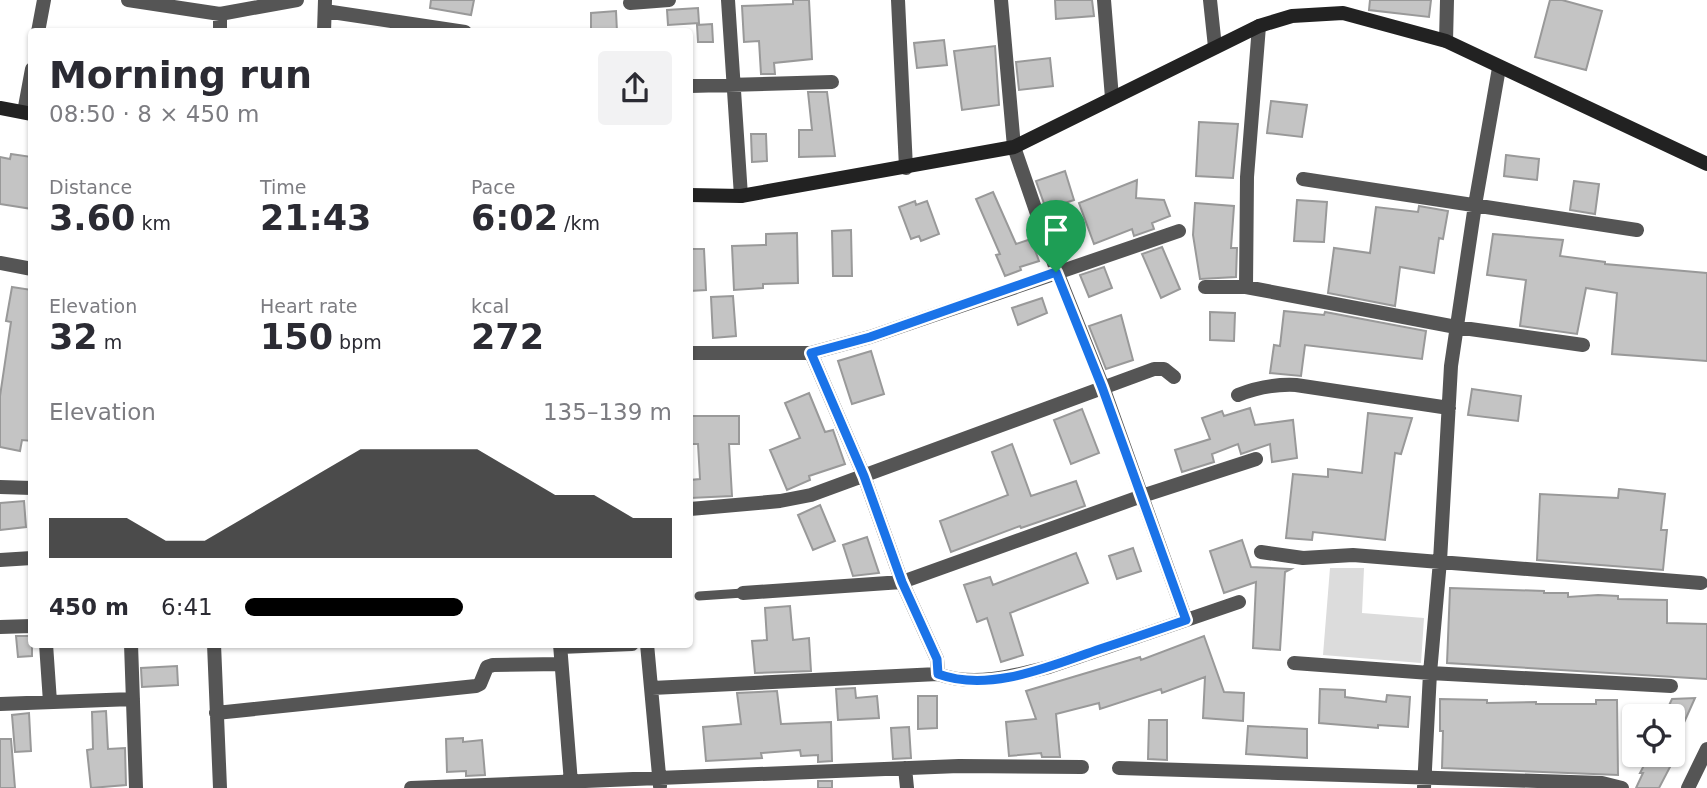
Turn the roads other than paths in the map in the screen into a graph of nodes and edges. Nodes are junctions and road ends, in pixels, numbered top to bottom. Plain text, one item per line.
1 (44, 0) edge
2 (128, 0) edge
3 (297, 0) edge
4 (669, 0) edge
5 (728, 0) edge
6 (898, 0) edge
7 (1001, 0) edge
8 (1104, 0) edge
9 (1210, 0) edge
10 (1447, 0) edge
11 (630, 3) dead end
12 (325, 5) edge
13 (1342, 6) edge
14 (220, 14) junction
15 (1259, 26) junction
16 (39, 28) edge
17 (220, 28) edge
18 (324, 28) edge
19 (444, 28) edge
20 (1446, 41) junction
21 (1215, 47) junction
22 (1499, 68) junction
23 (832, 82) dead end
24 (733, 85) junction
25 (693, 86) edge
26 (1112, 98) junction
27 (0, 108) edge
28 (28, 113) edge
29 (1014, 147) junction
30 (1707, 164) edge
31 (906, 168) junction
32 (1303, 179) dead end
33 (693, 195) edge
34 (740, 196) junction
35 (1475, 205) junction
36 (1637, 230) dead end
37 (1178, 231) dead end
38 (0, 263) edge
39 (28, 268) edge
40 (1056, 272) junction
41 (1205, 287) dead end
42 (1246, 287) junction
43 (1455, 327) junction
44 (1583, 345) dead end
45 (693, 353) edge
46 (811, 353) junction
47 (1174, 377) dead end
48 (1102, 387) junction
49 (1238, 395) dead end
50 (1449, 408) junction
51 (1256, 459) dead end
52 (864, 476) junction
53 (0, 488) edge
54 (28, 488) edge
55 (1142, 496) junction
56 (693, 509) edge
57 (1261, 552) dead end
58 (28, 558) edge
59 (0, 560) edge
60 (1440, 561) junction
61 (902, 582) junction
62 (1701, 583) dead end
63 (743, 593) joint
64 (699, 596) dead end
65 (1239, 602) dead end
66 (1186, 620) junction
67 (28, 626) edge
68 (0, 627) edge
69 (46, 648) edge
70 (131, 648) edge
71 (214, 648) edge
72 (560, 648) edge
73 (647, 648) edge
74 (1294, 663) dead end
75 (561, 664) junction
76 (1430, 673) junction
77 (938, 674) junction
78 (1671, 686) dead end
79 (652, 688) junction
80 (133, 699) junction
81 (50, 702) junction
82 (0, 704) edge
83 (216, 713) junction
84 (1707, 749) edge
85 (1082, 767) dead end
86 (905, 768) junction
87 (1119, 768) dead end
88 (571, 783) junction
89 (660, 784) edge
90 (1424, 784) edge
91 (607, 785) edge
92 (136, 788) edge
93 (220, 788) edge
94 (411, 788) edge
95 (907, 788) edge
96 (1622, 788) edge
97 (1688, 788) edge

1 - 16 street
2 - 14 street
3 - 14 street
4 - 11 street
5 - 24 street
6 - 31 street
7 - 29 street
8 - 26 street
9 - 21 street
10 - 20 street
12 - 18 street
12 - 19 street
13 - 15 main road
13 - 20 main road
14 - 17 street
15 - 21 main road
15 - 42 street
20 - 22 main road
21 - 26 main road
22 - 30 main road
22 - 35 street
23 - 24 street
24 - 25 street
24 - 34 street
26 - 29 main road
27 - 28 main road
29 - 31 main road
29 - 40 street
31 - 34 main road
32 - 35 street
33 - 34 main road
35 - 36 street
35 - 43 street
37 - 40 street
38 - 39 street
40 - 46 street
40 - 48 street
41 - 42 street
42 - 43 street
43 - 44 street
43 - 50 street
45 - 46 street
46 - 52 street
47 - 48 street
48 - 52 street
48 - 55 street
49 - 50 street
50 - 60 street
51 - 55 street
52 - 56 street
52 - 61 street
53 - 54 street
55 - 61 street
55 - 66 street
57 - 60 street
58 - 59 street
60 - 62 street
60 - 76 street
61 - 63 street
61 - 77 street
63 - 64 lane
65 - 66 street
66 - 77 street
67 - 68 street
69 - 81 street
70 - 80 street
71 - 83 street
72 - 75 street
73 - 79 street
74 - 76 street
75 - 83 street
75 - 88 street
76 - 78 street
76 - 90 street
77 - 79 street
79 - 89 street
80 - 81 street
80 - 92 street
81 - 82 street
83 - 93 street
84 - 97 street
85 - 86 street
86 - 89 street
86 - 95 street
87 - 90 street
88 - 91 street
88 - 94 street
89 - 91 street
90 - 96 street

